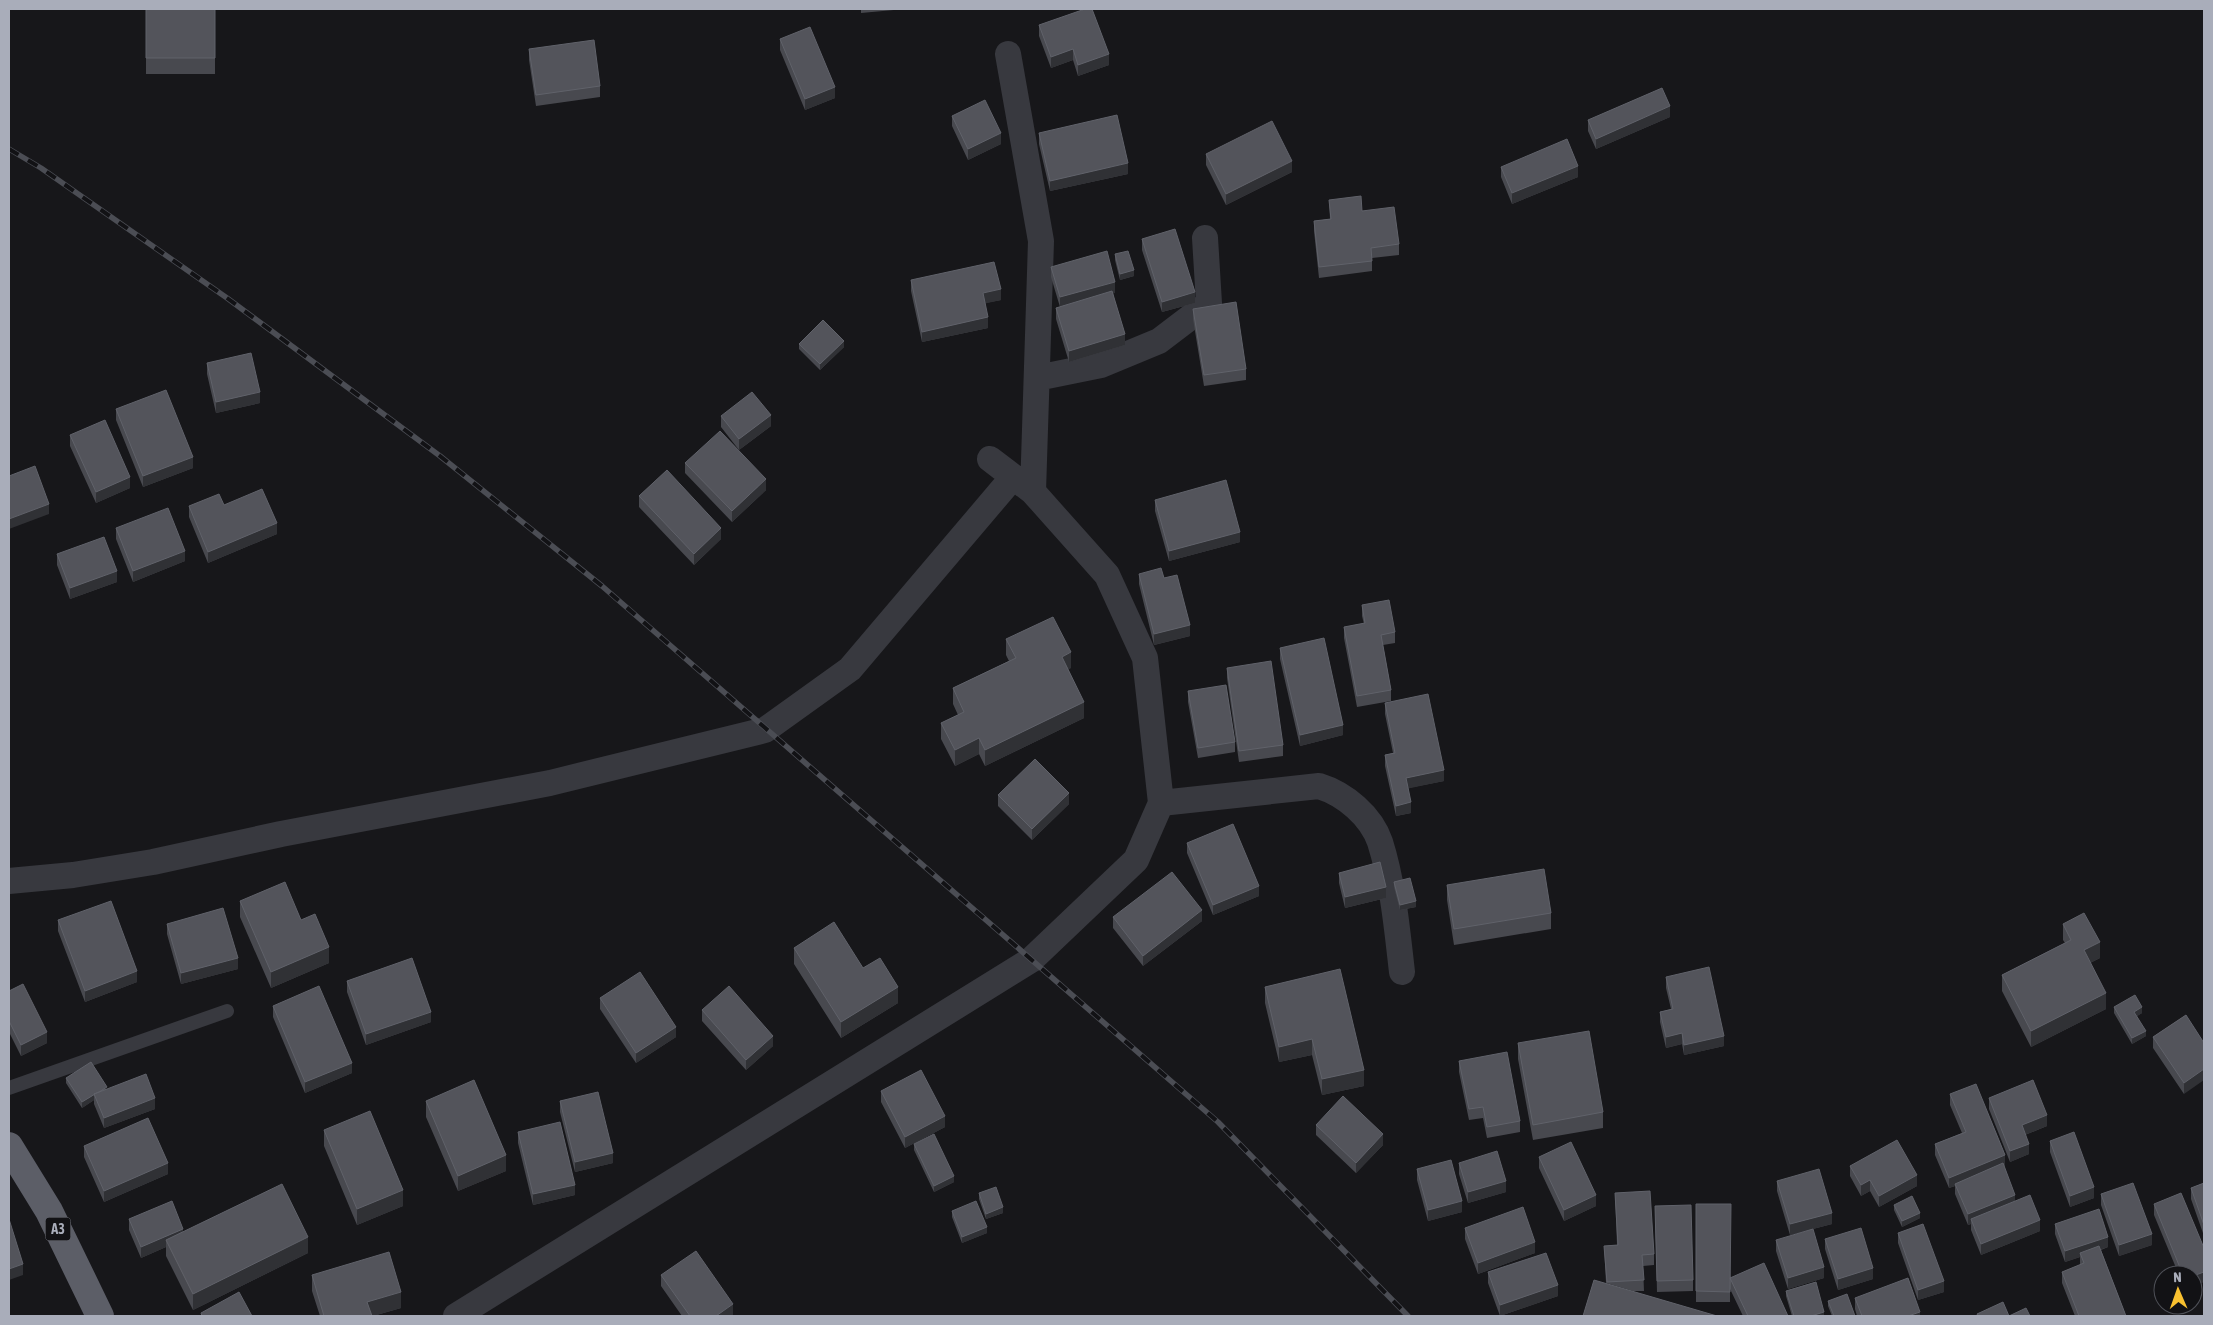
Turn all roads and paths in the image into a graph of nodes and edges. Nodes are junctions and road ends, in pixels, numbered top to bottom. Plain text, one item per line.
1 (1008, 54) dead end
2 (1205, 238) dead end
3 (1037, 378) junction
4 (990, 459) dead end
5 (1023, 484) junction
6 (1160, 803) junction
7 (9, 881) edge
8 (1402, 972) dead end
9 (228, 1011) dead end
10 (9, 1088) edge
11 (9, 1146) edge
12 (100, 1316) edge
13 (456, 1316) edge

1 - 3 street
2 - 3 street
3 - 5 street
4 - 5 street
5 - 6 street
5 - 7 street
6 - 8 street
6 - 13 street
9 - 10 lane
11 - 12 highway, A3

